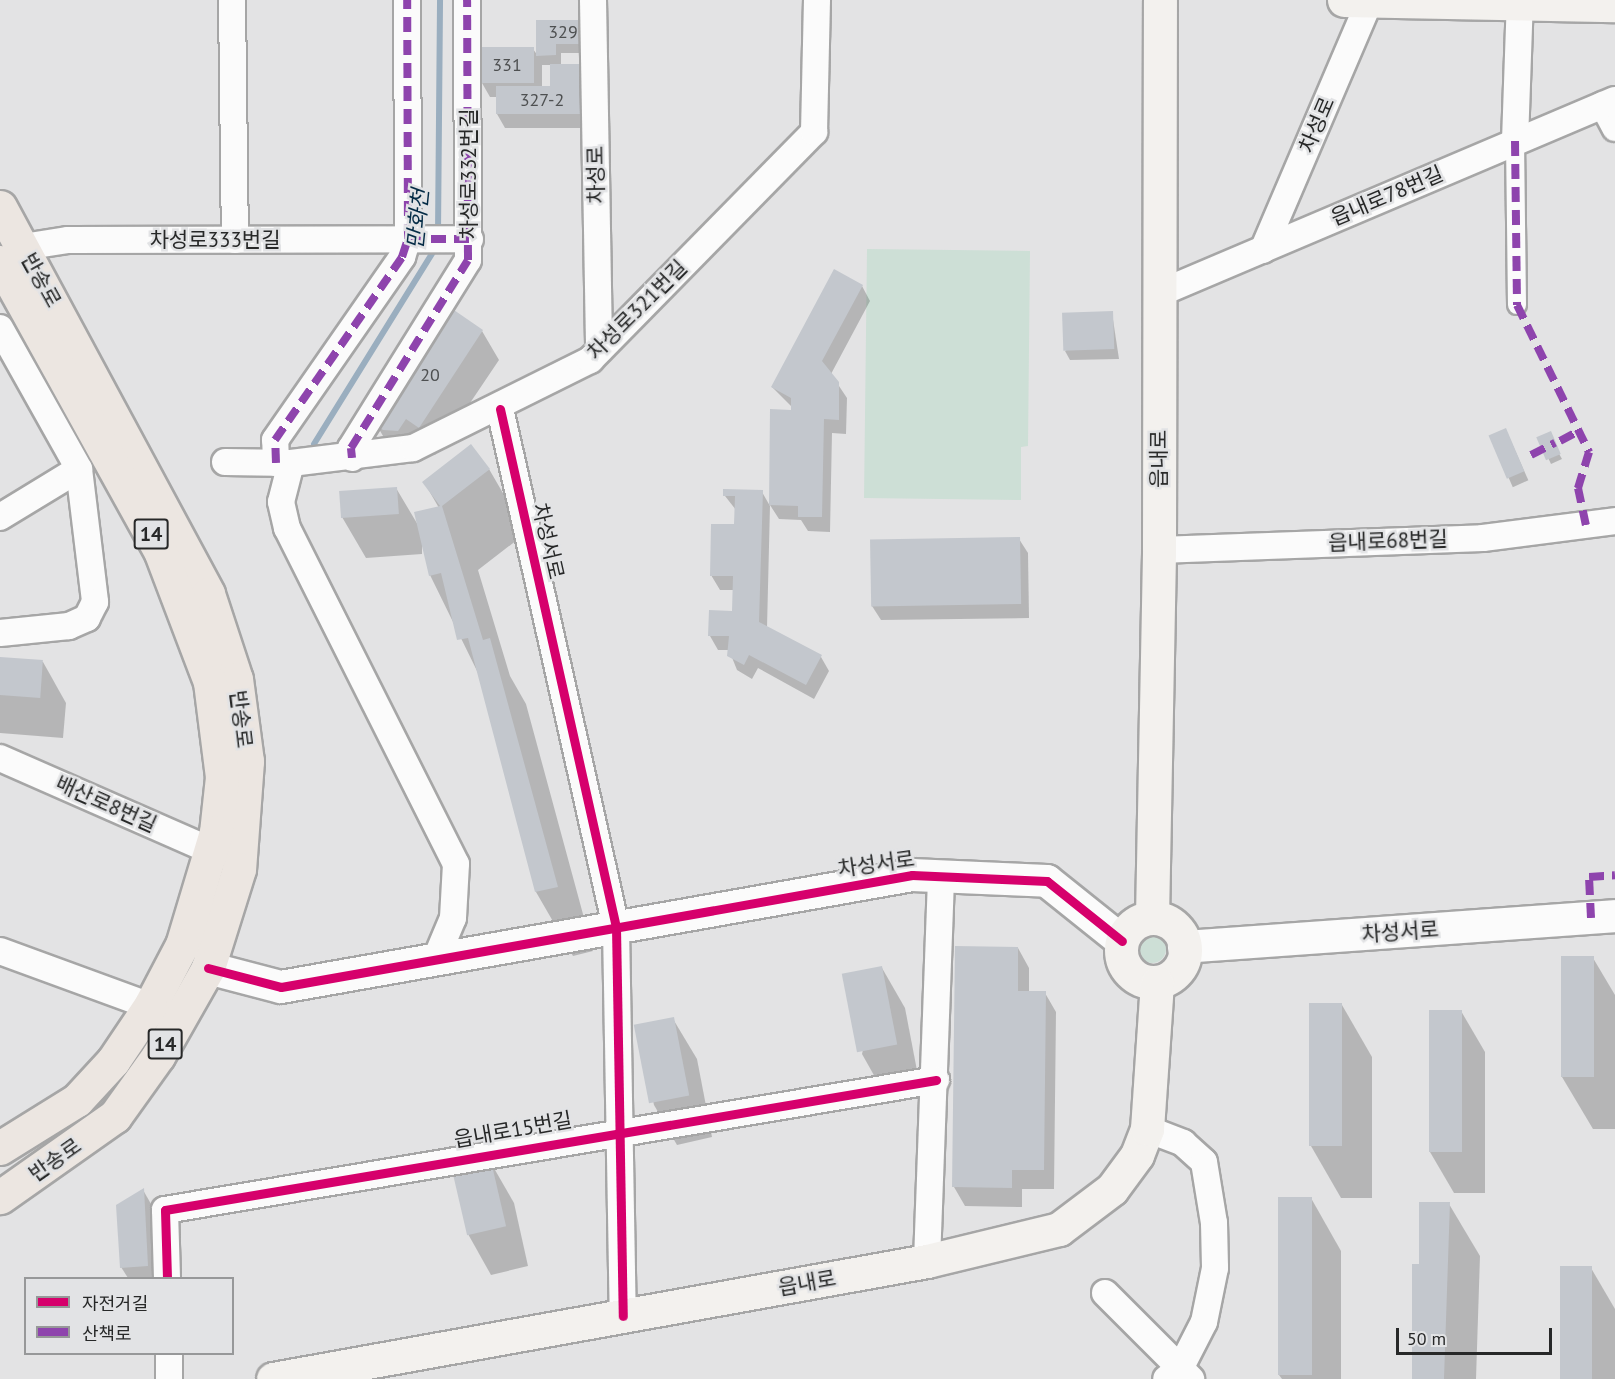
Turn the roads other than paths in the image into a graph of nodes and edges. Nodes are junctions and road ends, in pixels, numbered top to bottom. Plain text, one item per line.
1 (232, 0) edge
2 (407, 0) edge
3 (467, 0) edge
4 (593, 0) edge
5 (817, 0) edge
6 (1160, 0) edge
7 (1344, 0) edge
8 (1370, 0) edge
9 (1520, 2) edge
10 (1615, 5) edge
11 (1609, 102) edge
12 (1615, 128) edge
13 (1515, 141) junction
14 (0, 207) edge
15 (416, 239) junction
16 (463, 239) junction
17 (235, 240) junction
18 (1263, 250) junction
19 (9, 273) edge
20 (1160, 293) junction
21 (1517, 304) dead end
22 (0, 328) edge
23 (599, 350) junction
24 (500, 409) junction
25 (352, 458) junction
26 (225, 462) dead end
27 (284, 464) junction
28 (79, 469) junction
29 (0, 517) edge
30 (1615, 521) edge
31 (1159, 550) junction
32 (0, 633) edge
33 (0, 758) edge
34 (212, 851) junction
35 (941, 874) junction
36 (1615, 916) edge
37 (1152, 918) junction
38 (616, 927) junction
39 (1122, 941) junction
40 (1184, 947) junction
41 (0, 951) edge
42 (437, 956) junction
43 (208, 968) junction
44 (1157, 983) junction
45 (150, 1006) junction
46 (936, 1080) junction
47 (1147, 1129) junction
48 (621, 1130) junction
49 (0, 1148) edge
50 (0, 1197) edge
51 (927, 1262) junction
52 (167, 1277) edge
53 (1105, 1293) dead end
54 (623, 1316) junction
55 (169, 1355) edge
56 (1179, 1375) edge
57 (169, 1379) edge
58 (273, 1379) edge

1 - 17 street
2 - 15 street
3 - 16 street, 차성로332번길
4 - 23 street, 차성로
5 - 23 street, 차성로321번길
6 - 20 main road, 읍내로
7 - 8 main road
8 - 9 main road
8 - 18 street, 차성로
9 - 10 main road
9 - 13 street
11 - 12 street
11 - 13 street, 읍내로78번길
13 - 18 street, 읍내로78번길
13 - 21 street
14 - 19 main road, 반송로 / 14
15 - 16 street, 차성로333번길
15 - 17 street, 차성로333번길
15 - 27 street
16 - 25 street, 차성로332번길
17 - 19 street, 차성로333번길
18 - 20 street, 읍내로78번길
19 - 34 main road, 반송로 / 14
19 - 43 main road, 반송로 / 14
20 - 31 main road, 읍내로
22 - 28 street
23 - 24 street, 차성로321번길
24 - 25 street, 차성로321번길
24 - 38 street, 차성서로
25 - 27 street, 차성로321번길
26 - 27 street, 차성로321번길
27 - 42 street
28 - 29 street
28 - 32 street
30 - 31 street, 읍내로68번길
31 - 37 main road, 읍내로
33 - 34 street, 배산로8번길
34 - 45 main road, 반송로 / 14
35 - 38 street, 차성서로
35 - 39 street, 차성서로
35 - 46 street
36 - 40 street, 차성서로
37 - 39 main road
37 - 40 main road
38 - 42 street, 차성서로
38 - 48 street
39 - 44 main road
40 - 44 main road
41 - 45 street
42 - 43 street, 차성서로
43 - 50 main road, 반송로 / 14
44 - 47 main road, 읍내로
45 - 49 main road, 반송로 / 14
46 - 48 street, 읍내로15번길
46 - 51 street
47 - 51 main road, 읍내로
47 - 56 street
48 - 52 street, 읍내로15번길
48 - 54 street
51 - 54 main road, 읍내로
53 - 56 street
54 - 58 main road, 읍내로
55 - 57 street

